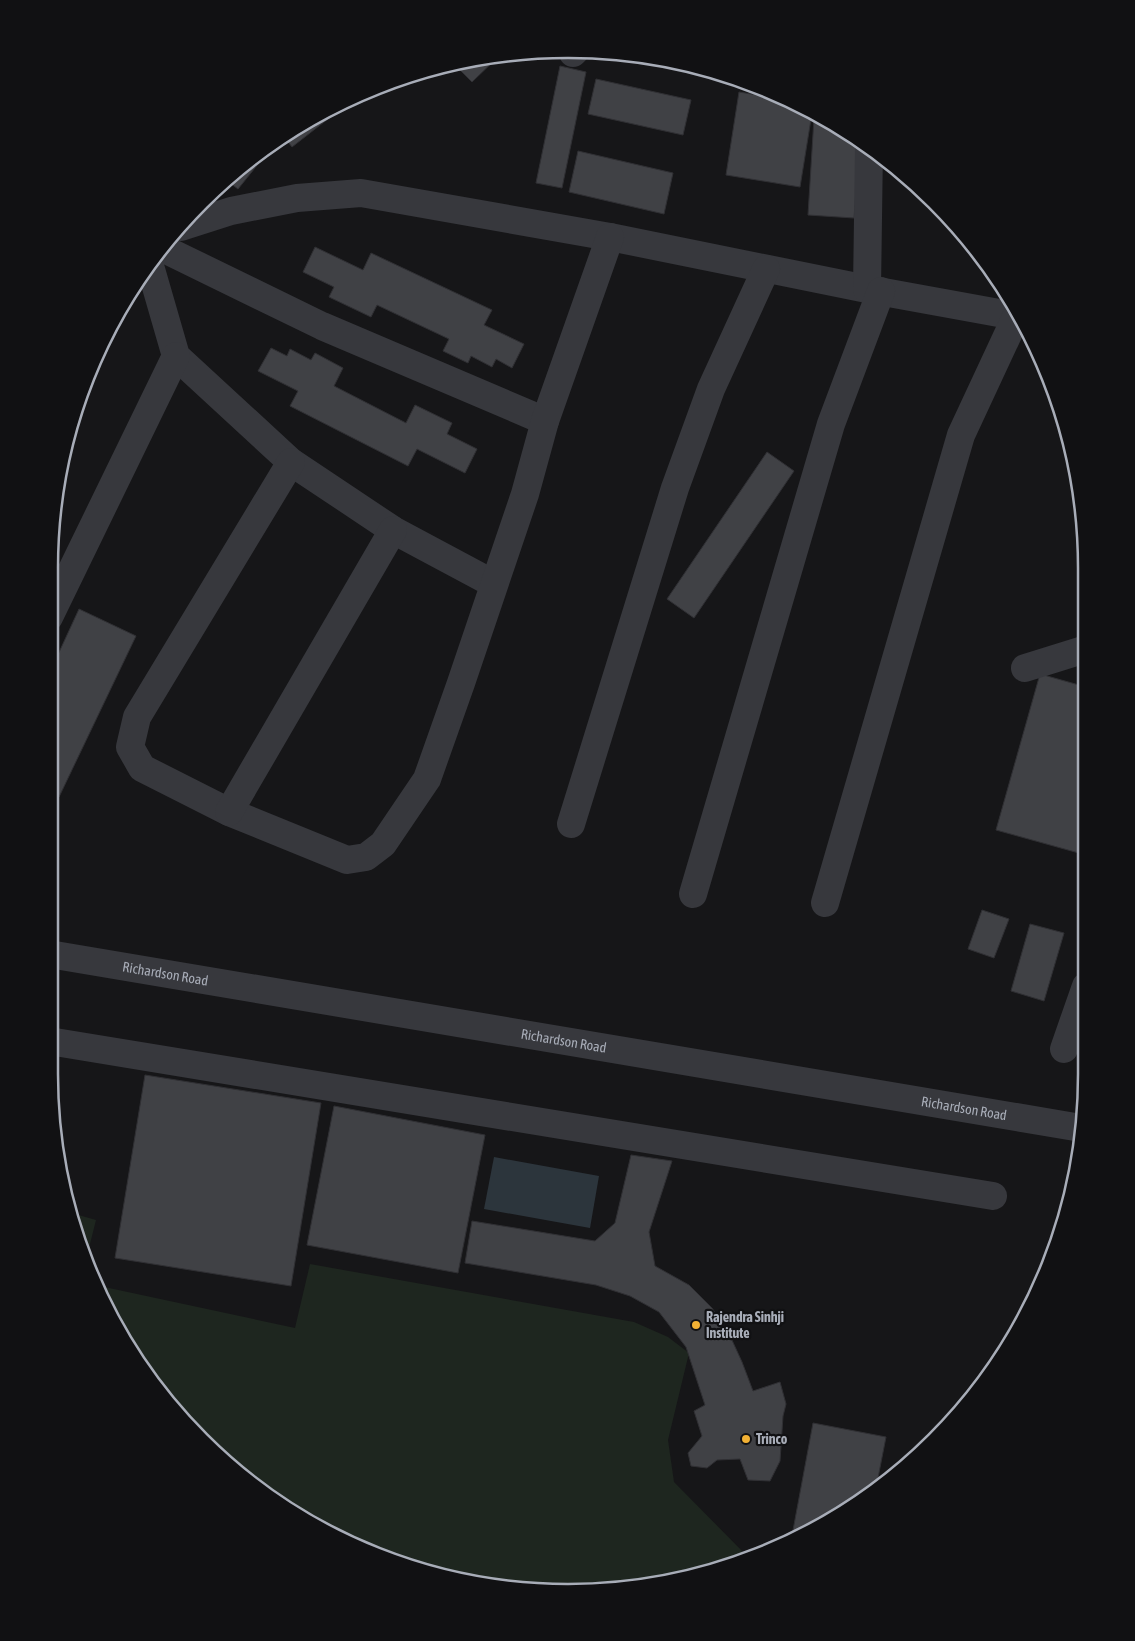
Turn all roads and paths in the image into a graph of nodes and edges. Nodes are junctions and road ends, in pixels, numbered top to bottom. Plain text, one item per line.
1 (869, 157) edge
2 (191, 224) edge
3 (610, 237) junction
4 (168, 251) edge
5 (766, 269) junction
6 (152, 272) edge
7 (874, 290) junction
8 (1010, 316) edge
9 (1015, 324) edge
10 (176, 356) junction
11 (546, 421) junction
12 (291, 462) junction
13 (393, 530) junction
14 (494, 584) junction
15 (57, 601) edge
16 (1078, 651) edge
17 (1025, 668) dead end
18 (229, 812) junction
19 (571, 824) dead end
20 (693, 894) dead end
21 (825, 903) dead end
22 (57, 955) edge
23 (1078, 1009) edge
24 (57, 1042) edge
25 (1064, 1049) dead end
26 (1074, 1127) edge
27 (993, 1196) dead end

1 - 7 street
2 - 3 street
3 - 5 street
3 - 11 street
4 - 11 street
5 - 7 street
5 - 19 street
6 - 10 street
7 - 8 street
7 - 20 street
9 - 21 street
10 - 12 street
10 - 15 street
11 - 14 street
12 - 13 street
12 - 18 street
13 - 14 street
13 - 18 street
14 - 18 street
16 - 17 street
22 - 26 street, Richardson Road
23 - 25 street
24 - 27 street

